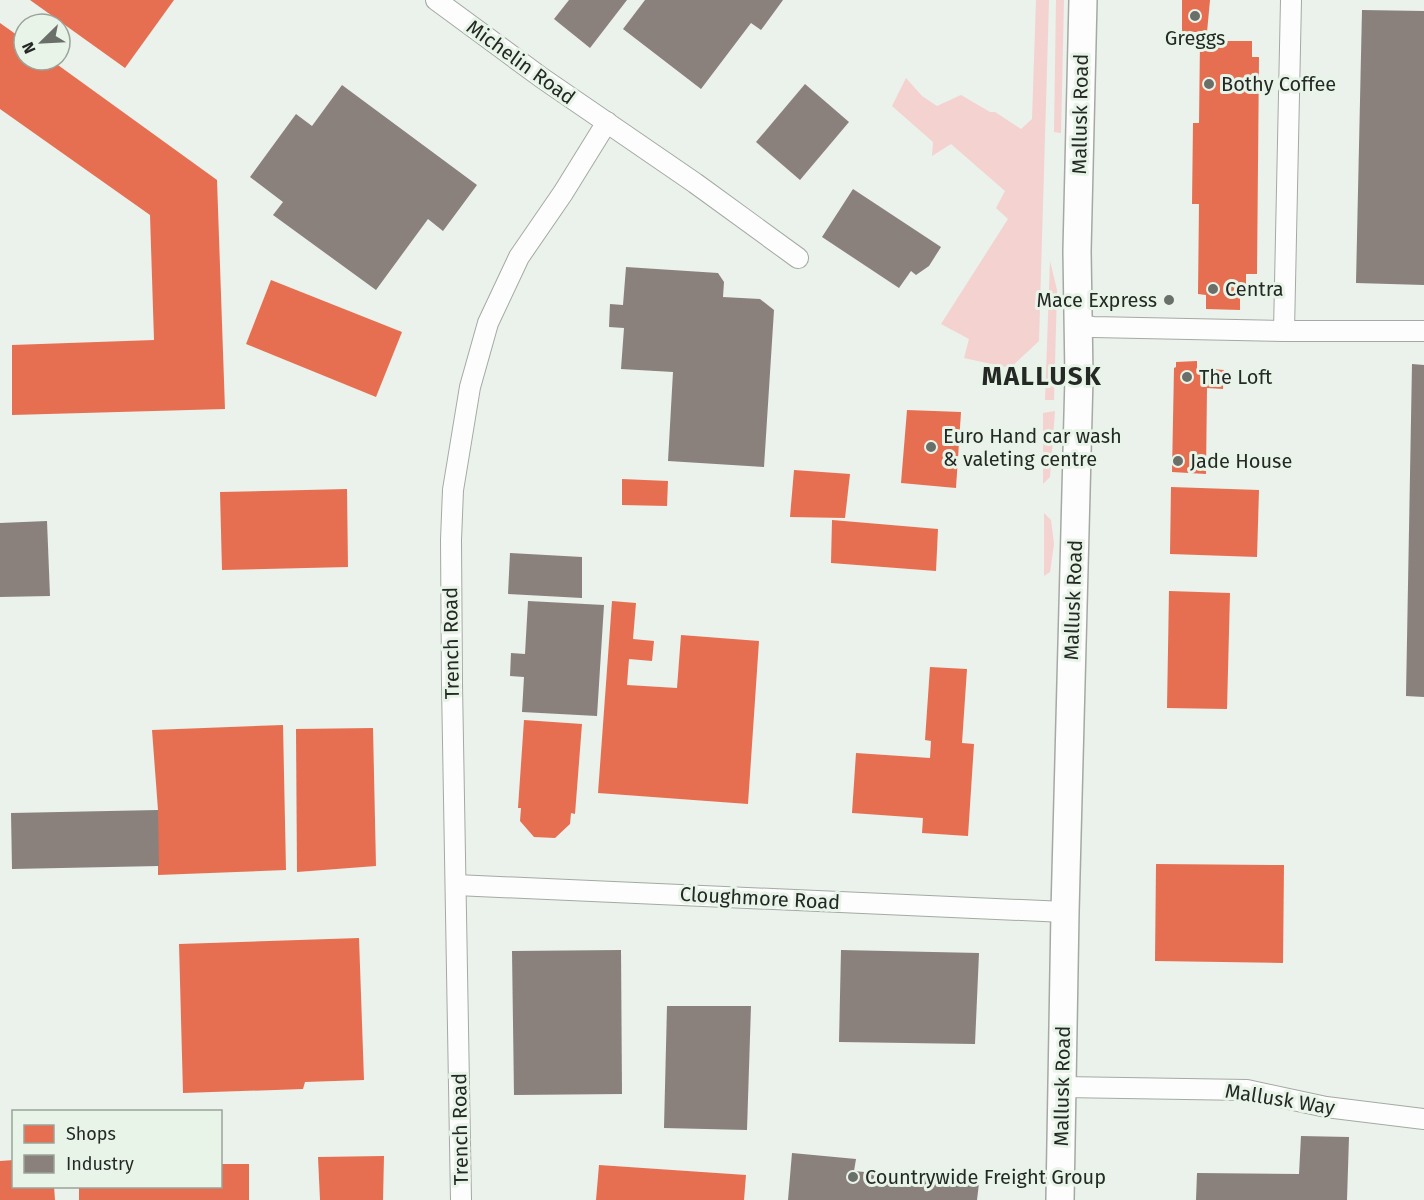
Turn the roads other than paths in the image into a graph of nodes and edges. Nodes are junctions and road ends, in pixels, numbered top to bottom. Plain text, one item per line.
1 (436, 0) edge
2 (1083, 0) edge
3 (1291, 0) edge
4 (607, 122) junction
5 (798, 258) dead end
6 (1078, 325) junction
7 (1284, 331) junction
8 (1424, 331) edge
9 (456, 885) junction
10 (1065, 912) junction
11 (1063, 1087) junction
12 (1424, 1119) edge
13 (460, 1200) edge
14 (1060, 1200) edge

1 - 4 street, Michelin Road
2 - 6 main road, Mallusk Road
3 - 7 street
4 - 5 street, Michelin Road
4 - 9 street, Trench Road
6 - 7 street
6 - 10 main road, Mallusk Road
7 - 8 street
9 - 10 street, Cloughmore Road
9 - 13 street, Trench Road
10 - 11 main road, Mallusk Road
11 - 12 street, Mallusk Way
11 - 14 main road, Mallusk Road

